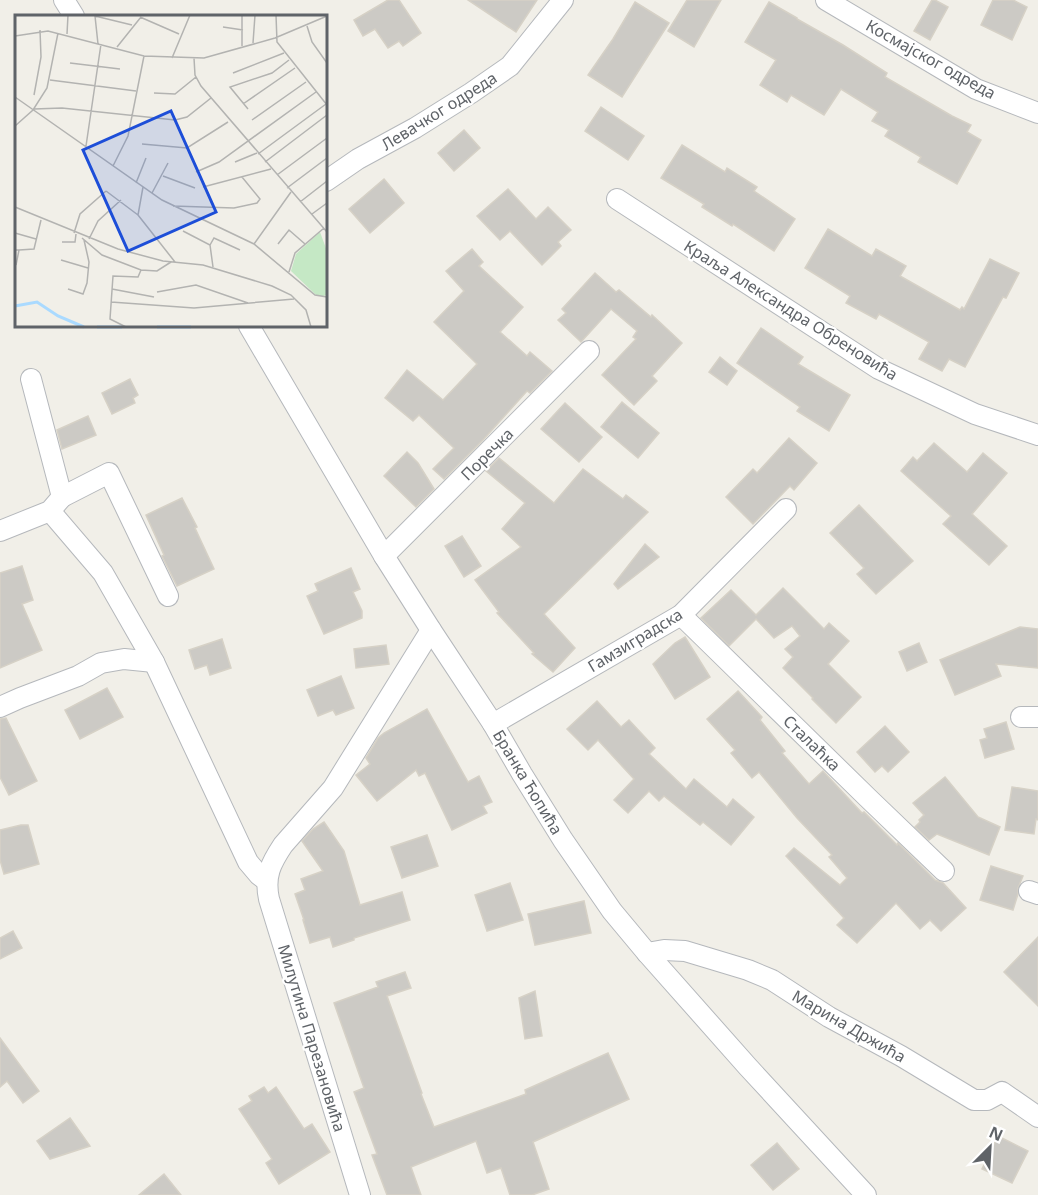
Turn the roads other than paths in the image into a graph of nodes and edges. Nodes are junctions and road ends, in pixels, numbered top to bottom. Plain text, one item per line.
1 (64, 0) edge
2 (563, 0) edge
3 (826, 0) edge
4 (73, 15) edge
5 (1038, 113) edge
6 (327, 180) edge
7 (617, 200) dead end
8 (250, 327) edge
9 (588, 351) dead end
10 (32, 379) dead end
11 (1038, 435) edge
12 (56, 504) junction
13 (786, 509) dead end
14 (0, 531) edge
15 (384, 556) junction
16 (168, 596) dead end
17 (681, 615) junction
18 (431, 630) junction
19 (154, 662) junction
20 (0, 707) edge
21 (493, 724) junction
22 (944, 871) dead end
23 (267, 881) junction
24 (647, 953) junction
25 (1038, 1117) edge
26 (360, 1195) edge
27 (866, 1195) edge

1 - 4 street
2 - 6 street, Левачког одреда
3 - 5 street, Космајског одреда
7 - 11 street, Краља Александра Обреновића
8 - 15 street, Бранка Ћопића
9 - 15 street, Поречка
10 - 12 street
12 - 14 street
12 - 16 street
12 - 19 street
13 - 17 street, Гамзиградска
15 - 18 street, Бранка Ћопића
17 - 21 street, Гамзиградска
17 - 22 street, Сталаћка
18 - 21 street, Бранка Ћопића
18 - 23 street
19 - 20 street
19 - 23 street
21 - 24 street, Бранка Ћопића
23 - 26 street, Милутина Парезановића
24 - 25 street, Марина Држића
24 - 27 street, Бранка Ћопића

